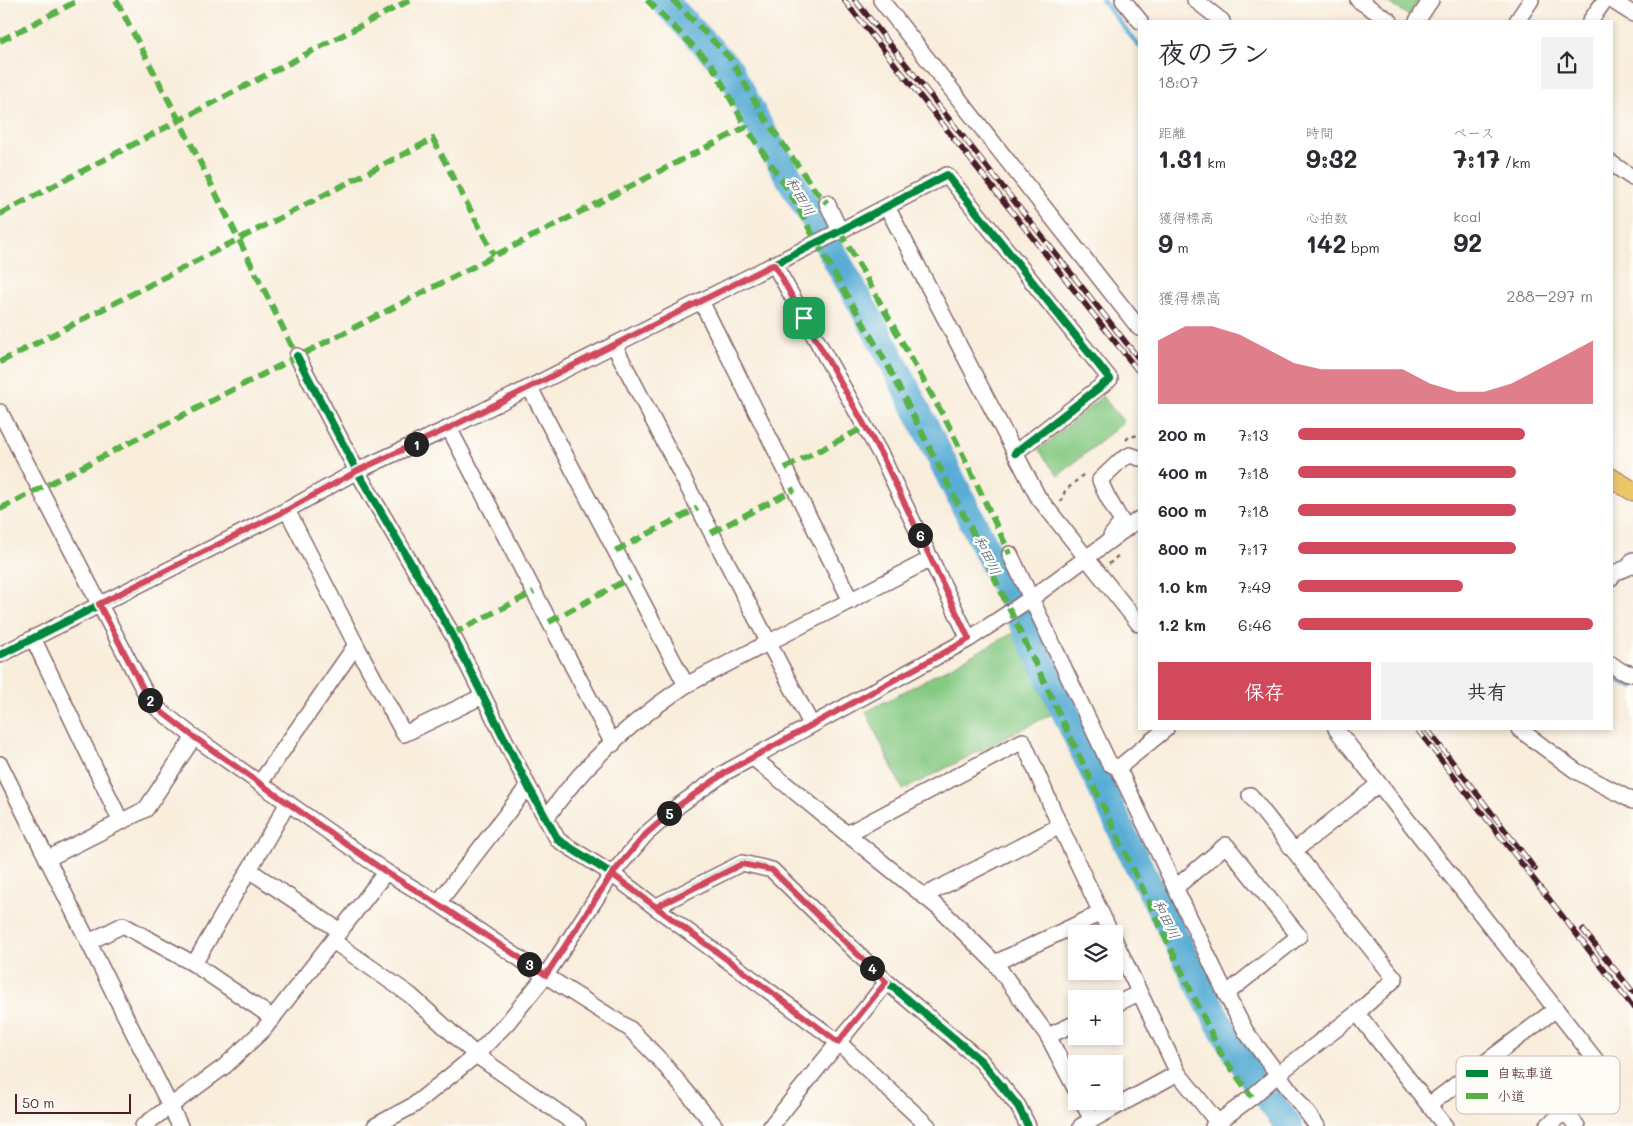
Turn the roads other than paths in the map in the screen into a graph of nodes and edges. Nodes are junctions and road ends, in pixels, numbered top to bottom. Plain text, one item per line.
1 (881, 0) edge
2 (1123, 0) edge
3 (1195, 0) edge
4 (1358, 0) edge
5 (1431, 0) edge
6 (1531, 0) edge
7 (1605, 0) edge
8 (1611, 0) edge
9 (1633, 14) edge
10 (1139, 20) edge
11 (1221, 20) edge
12 (1388, 20) edge
13 (1418, 20) edge
14 (1518, 20) edge
15 (1591, 20) edge
16 (1613, 165) edge
17 (1633, 178) edge
18 (827, 203) dead end
19 (887, 207) junction
20 (839, 232) junction
21 (774, 264) junction
22 (701, 301) junction
23 (1138, 327) edge
24 (614, 345) junction
25 (297, 356) dead end
26 (530, 388) junction
27 (0, 412) edge
28 (449, 428) junction
29 (1015, 453) junction
30 (1138, 458) edge
31 (357, 471) junction
32 (1613, 479) edge
33 (1633, 491) edge
34 (287, 510) junction
35 (1134, 522) edge
36 (1106, 543) junction
37 (1010, 554) dead end
38 (1087, 558) junction
39 (932, 560) junction
40 (1633, 560) edge
41 (1613, 574) edge
42 (1030, 599) junction
43 (851, 601) junction
44 (99, 604) junction
45 (1136, 614) edge
46 (33, 638) junction
47 (969, 639) junction
48 (768, 643) junction
49 (356, 645) junction
50 (0, 655) edge
51 (1613, 665) edge
52 (1633, 674) edge
53 (686, 685) junction
54 (483, 696) junction
55 (812, 724) junction
56 (1165, 730) edge
57 (1337, 730) edge
58 (1520, 730) edge
59 (194, 737) junction
60 (613, 744) junction
61 (752, 757) junction
62 (0, 764) edge
63 (1118, 768) junction
64 (260, 783) junction
65 (1379, 784) junction
66 (528, 786) junction
67 (1250, 794) dead end
68 (1633, 801) edge
69 (288, 802) junction
70 (546, 819) junction
71 (121, 822) junction
72 (1060, 826) junction
73 (847, 834) junction
74 (1294, 850) junction
75 (47, 860) junction
76 (249, 870) junction
77 (386, 872) junction
78 (612, 874) junction
79 (1175, 888) junction
80 (924, 896) junction
81 (438, 904) junction
82 (656, 907) junction
83 (1101, 912) junction
84 (1107, 925) edge
85 (337, 936) junction
86 (89, 942) junction
87 (1123, 958) edge
88 (995, 963) junction
89 (194, 964) junction
90 (546, 975) junction
91 (886, 982) junction
92 (1139, 992) junction
93 (1226, 994) junction
94 (1123, 1000) edge
95 (1556, 1009) junction
96 (1357, 1013) junction
97 (272, 1018) junction
98 (1068, 1027) edge
99 (1048, 1036) junction
100 (838, 1042) junction
101 (476, 1055) junction
102 (1494, 1056) edge
103 (1593, 1056) edge
104 (1178, 1074) junction
105 (1068, 1075) edge
106 (1273, 1079) junction
107 (1456, 1085) edge
108 (1429, 1105) junction
109 (170, 1106) junction
110 (1084, 1110) edge
111 (1562, 1114) edge
112 (1567, 1114) edge
113 (1087, 1123) edge
114 (1216, 1124) edge
115 (143, 1126) edge
116 (180, 1126) edge
117 (375, 1126) edge
118 (578, 1126) edge
119 (715, 1126) edge
120 (771, 1126) edge
121 (928, 1126) edge
122 (1028, 1126) edge
123 (1317, 1126) edge
124 (1445, 1126) edge
125 (1547, 1126) edge
126 (1577, 1126) edge

1 - 23 street
2 - 10 street
3 - 11 street
4 - 12 street
5 - 13 street
6 - 14 street
7 - 15 street
8 - 9 street
16 - 17 street
18 - 20 street
19 - 20 street
19 - 29 street
19 - 29 street
20 - 21 street
21 - 22 street
21 - 39 street
22 - 24 street
22 - 43 street
24 - 26 street
24 - 48 street
25 - 31 street
26 - 28 street
26 - 53 street
27 - 44 street
28 - 31 street
28 - 60 street
29 - 38 street
30 - 36 street
31 - 34 street
31 - 54 street
32 - 33 main road
34 - 44 street
34 - 49 street
35 - 36 street
36 - 38 street
37 - 42 street
38 - 42 street
38 - 45 street
39 - 43 street
39 - 47 street
40 - 41 street
42 - 47 street
42 - 63 street
43 - 48 street
44 - 46 street
44 - 59 street
46 - 50 street
46 - 71 street
47 - 55 street
48 - 53 street
48 - 55 street
49 - 54 street
49 - 64 street
51 - 52 street
53 - 60 street
54 - 66 street
55 - 61 street
56 - 63 street
57 - 65 street
58 - 68 street
59 - 64 street
59 - 71 street
60 - 70 street
61 - 73 street
61 - 78 street
62 - 75 street
63 - 79 street
64 - 69 street
65 - 74 street
65 - 95 street
66 - 70 street
66 - 81 street
67 - 74 street
69 - 76 street
69 - 77 street
70 - 78 street
71 - 75 street
72 - 73 street
72 - 80 street
72 - 83 street
73 - 80 street
74 - 96 street
75 - 86 street
76 - 85 street
76 - 89 street
77 - 81 street
77 - 85 street
78 - 82 street
78 - 90 street
79 - 93 street
79 - 93 street
80 - 88 street
81 - 90 street
82 - 91 street
82 - 100 street
83 - 84 street
83 - 88 street
85 - 97 street
85 - 101 street
86 - 89 street
86 - 109 street
87 - 92 street
88 - 99 street
89 - 97 street
90 - 101 street
90 - 119 street
91 - 100 street
91 - 122 street
92 - 94 street
92 - 104 street
93 - 106 street
95 - 102 street
95 - 103 street
96 - 106 street
96 - 108 street
97 - 109 street
98 - 99 street
99 - 105 street
100 - 120 street
100 - 121 street
101 - 117 street
101 - 118 street
104 - 113 street
104 - 114 street
106 - 114 street
106 - 123 street
107 - 108 street
108 - 124 street
109 - 115 street
109 - 116 street
110 - 113 street
111 - 125 street
112 - 126 street

